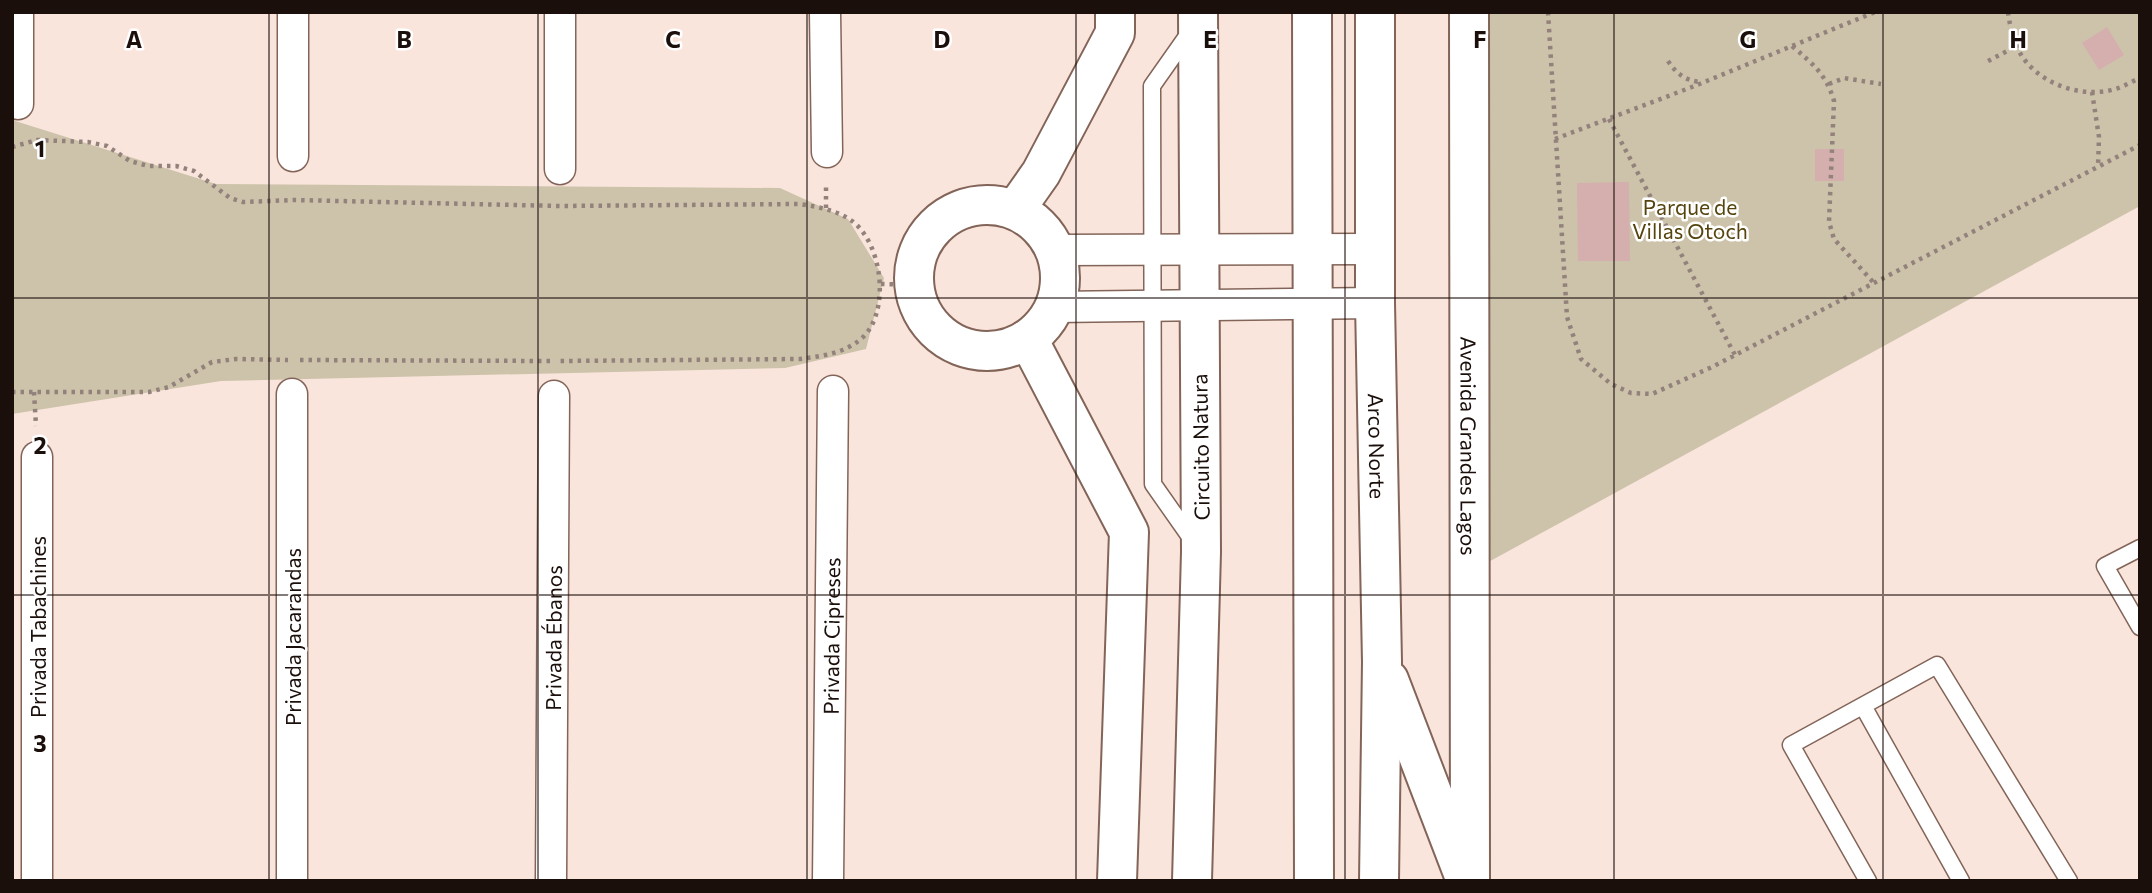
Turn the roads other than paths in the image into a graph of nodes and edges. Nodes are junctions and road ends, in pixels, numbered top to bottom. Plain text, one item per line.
1 (18, 12) edge
2 (293, 12) edge
3 (560, 12) edge
4 (825, 12) edge
5 (1115, 12) edge
6 (1312, 12) edge
7 (1375, 12) edge
8 (1469, 12) edge
9 (1198, 17) edge
10 (18, 104) dead end
11 (827, 152) dead end
12 (293, 156) dead end
13 (560, 169) dead end
14 (1015, 210) junction
15 (1313, 247) junction
16 (1152, 249) junction
17 (1199, 249) junction
18 (1376, 249) junction
19 (1055, 250) junction
20 (1375, 303) junction
21 (1314, 305) junction
22 (1152, 306) junction
23 (1199, 306) junction
24 (1055, 307) junction
25 (1028, 339) junction
26 (833, 391) dead end
27 (292, 394) dead end
28 (554, 396) dead end
29 (37, 457) dead end
30 (2140, 548) edge
31 (1202, 552) junction
32 (2140, 627) edge
33 (1382, 662) junction
34 (1863, 706) junction
35 (37, 881) edge
36 (292, 881) edge
37 (551, 881) edge
38 (828, 881) edge
39 (1117, 881) edge
40 (1192, 881) edge
41 (1314, 881) edge
42 (1379, 881) edge
43 (1468, 881) edge
44 (1868, 881) edge
45 (1961, 881) edge
46 (2069, 881) edge

1 - 10 street
2 - 12 street
3 - 13 street
4 - 11 street
5 - 14 street
6 - 15 street
7 - 18 street, Arco Norte
8 - 43 street, Avenida Grandes Lagos
9 - 16 lane
9 - 17 street, Circuito Natura
14 - 19 street
14 - 25 street
15 - 17 street
15 - 18 street
15 - 21 street
16 - 17 street
16 - 19 street
16 - 22 lane
17 - 23 street, Circuito Natura
18 - 20 street, Arco Norte
19 - 24 street
20 - 21 street
20 - 33 street, Arco Norte
21 - 23 street
21 - 41 street
22 - 23 street
22 - 24 street
22 - 31 lane
23 - 31 street, Circuito Natura
24 - 25 street
25 - 39 street
26 - 38 street, Privada Cipreses
27 - 36 street, Privada Jacarandas
28 - 37 street, Privada Ébanos
29 - 35 street, Privada Tabachines
30 - 32 lane
31 - 40 street, Circuito Natura
33 - 42 street, Arco Norte
33 - 43 street
34 - 44 lane
34 - 45 lane
34 - 46 lane

